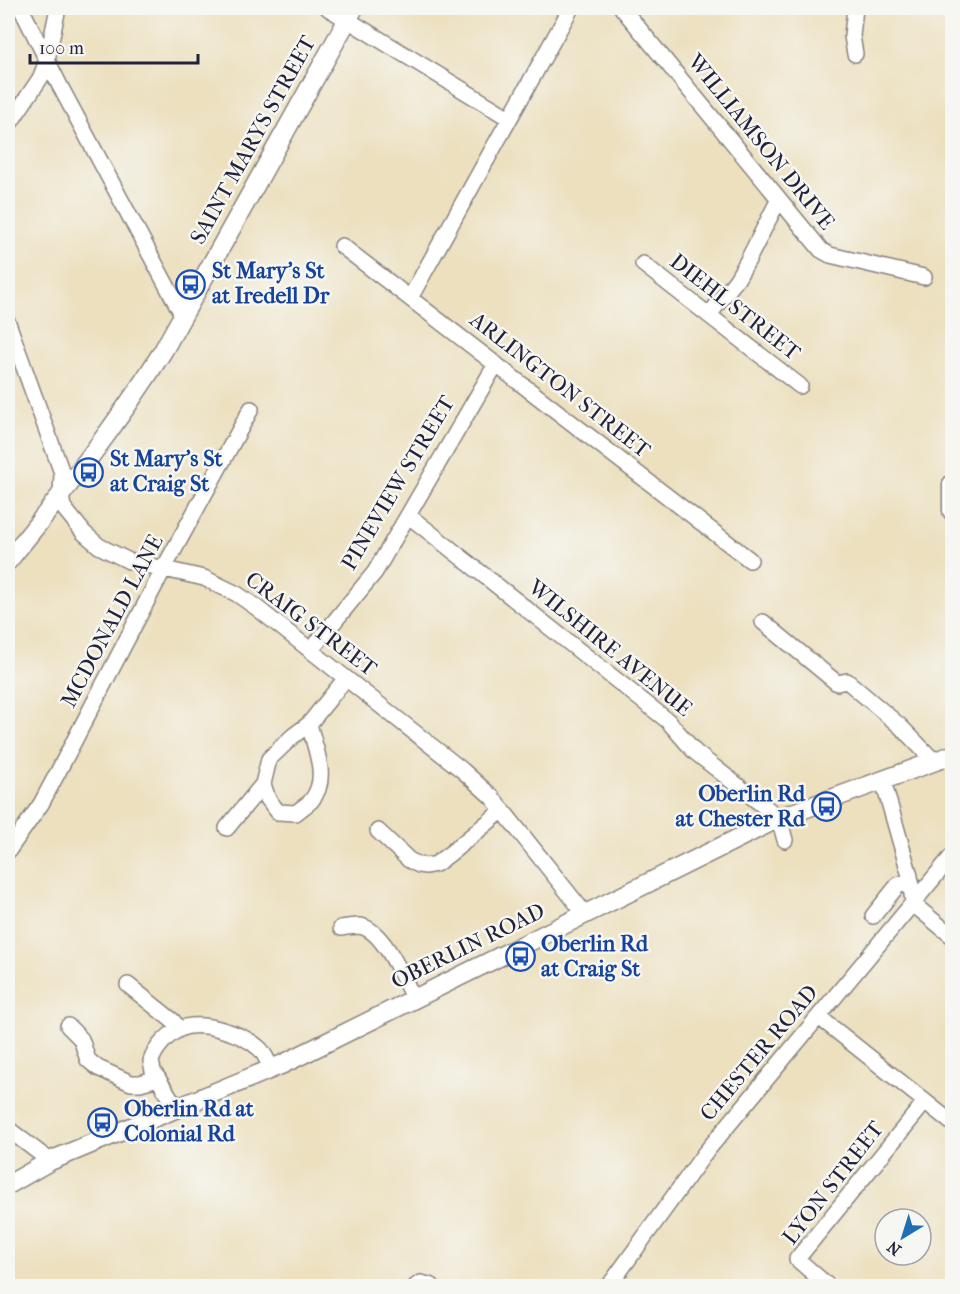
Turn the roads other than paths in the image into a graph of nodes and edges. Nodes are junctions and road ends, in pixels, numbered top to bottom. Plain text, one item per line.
1 (21, 8) edge
2 (58, 8) edge
3 (328, 8) edge
4 (571, 8) edge
5 (622, 8) edge
6 (855, 8) edge
7 (351, 13) edge
8 (855, 54) dead end
9 (47, 60) junction
10 (509, 118) junction
11 (8, 126) edge
12 (779, 199) junction
13 (342, 246) dead end
14 (643, 264) dead end
15 (924, 277) dead end
16 (410, 298) junction
17 (709, 315) junction
18 (183, 316) junction
19 (8, 322) edge
20 (496, 364) junction
21 (800, 386) dead end
22 (251, 409) dead end
23 (952, 484) edge
24 (61, 495) junction
25 (952, 511) edge
26 (409, 516) junction
27 (750, 560) dead end
28 (8, 561) edge
29 (163, 570) junction
30 (763, 622) dead end
31 (311, 650) junction
32 (346, 678) junction
33 (309, 724) junction
34 (952, 755) edge
35 (935, 762) junction
36 (882, 781) junction
37 (263, 784) junction
38 (503, 810) junction
39 (779, 818) junction
40 (226, 828) dead end
41 (378, 831) dead end
42 (785, 840) dead end
43 (8, 851) edge
44 (952, 856) edge
45 (911, 881) junction
46 (913, 904) junction
47 (585, 914) junction
48 (873, 916) dead end
49 (341, 928) dead end
50 (952, 936) edge
51 (128, 985) dead end
52 (414, 1000) junction
53 (819, 1017) junction
54 (68, 1026) dead end
55 (178, 1029) junction
56 (272, 1069) junction
57 (158, 1078) junction
58 (925, 1102) junction
59 (177, 1108) junction
60 (952, 1123) edge
61 (8, 1129) edge
62 (50, 1161) junction
63 (8, 1185) edge
64 (416, 1287) edge
65 (432, 1287) edge
66 (609, 1287) edge
67 (828, 1287) edge

1 - 9 street
2 - 9 street
3 - 7 street
4 - 10 street
5 - 12 street, WILLIAMSON DRIVE
6 - 8 street
7 - 10 street
7 - 18 main road, SAINT MARYS STREET
9 - 11 street
9 - 18 street
10 - 16 street
12 - 15 street, WILLIAMSON DRIVE
12 - 17 street
13 - 16 street, ARLINGTON STREET
14 - 17 street, DIEHL STREET
16 - 20 street, ARLINGTON STREET
17 - 21 street, DIEHL STREET
18 - 24 main road, SAINT MARYS STREET
19 - 24 street, CRAIG STREET
20 - 26 street, PINEVIEW STREET
20 - 27 street, ARLINGTON STREET
22 - 29 street, MCDONALD LANE
23 - 25 main road
24 - 28 main road, SAINT MARYS STREET
24 - 29 street, CRAIG STREET
26 - 31 street, PINEVIEW STREET
26 - 39 street, WILSHIRE AVENUE
29 - 31 street, CRAIG STREET
29 - 43 street, MCDONALD LANE
30 - 35 street
31 - 32 street, CRAIG STREET
32 - 33 street
32 - 38 street, CRAIG STREET
33 - 37 street
33 - 37 street
34 - 35 main road, OBERLIN ROAD
35 - 36 main road, OBERLIN ROAD
36 - 39 main road, OBERLIN ROAD
36 - 45 street
37 - 40 street
38 - 41 street
38 - 47 street, CRAIG STREET
39 - 42 street
39 - 47 main road, OBERLIN ROAD
44 - 46 street, CHESTER ROAD
45 - 46 street
45 - 48 street
46 - 50 street
46 - 53 street, CHESTER ROAD
47 - 52 main road, OBERLIN ROAD
49 - 52 street
51 - 55 street
52 - 56 main road, OBERLIN ROAD
53 - 58 street
53 - 66 street, CHESTER ROAD
54 - 57 street
55 - 56 street
55 - 57 street
56 - 59 main road, OBERLIN ROAD
57 - 59 street
58 - 60 street
58 - 67 street, LYON STREET
59 - 62 main road, OBERLIN ROAD
61 - 62 street
62 - 63 main road, OBERLIN ROAD
64 - 65 street

